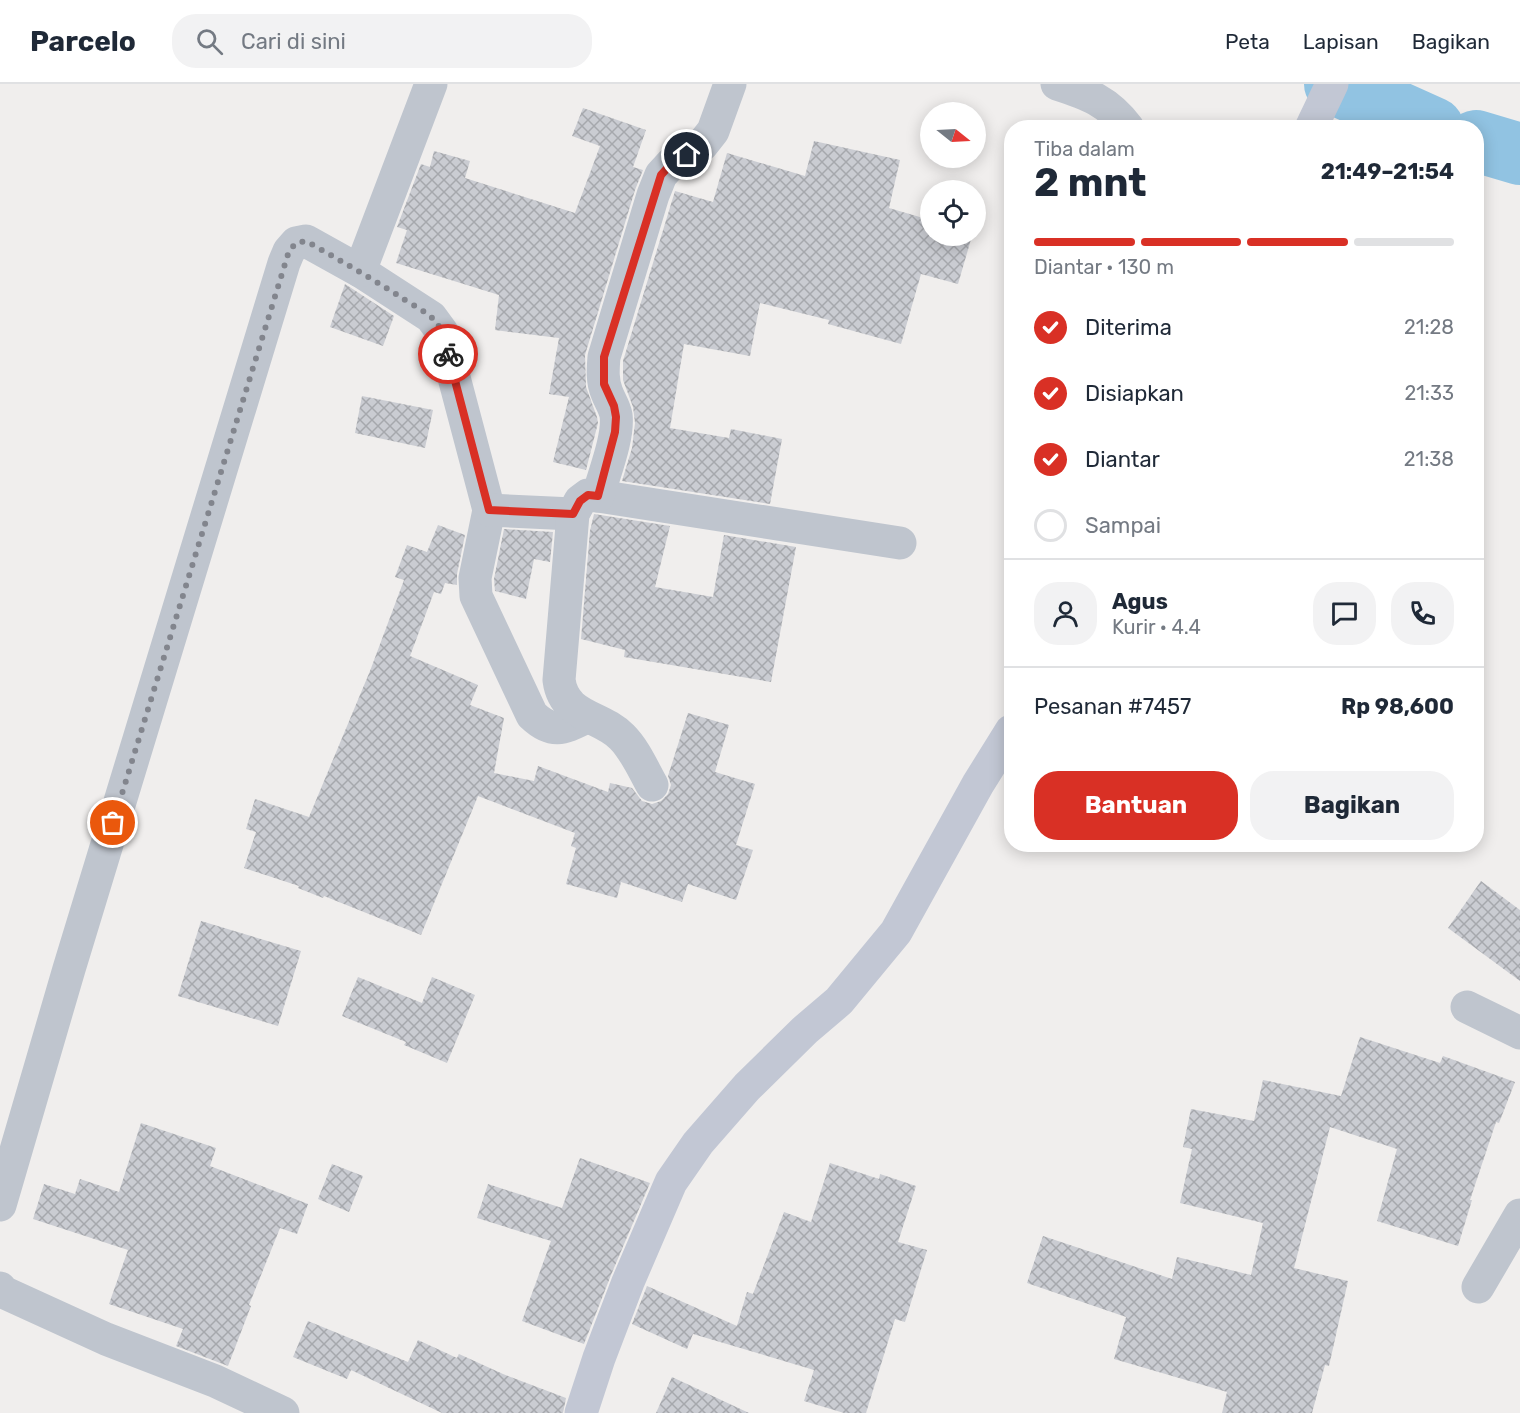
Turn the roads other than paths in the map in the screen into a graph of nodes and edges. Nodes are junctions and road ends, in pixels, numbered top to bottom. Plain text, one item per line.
1 (431, 84) edge
2 (730, 84) edge
3 (1058, 84) edge
4 (1332, 84) edge
5 (1122, 120) edge
6 (1315, 120) edge
7 (360, 271) junction
8 (586, 505) junction
9 (489, 510) junction
10 (900, 543) dead end
11 (587, 717) junction
12 (1004, 742) edge
13 (652, 785) dead end
14 (1467, 1007) dead end
15 (1520, 1033) edge
16 (0, 1205) edge
17 (1520, 1215) edge
18 (1478, 1287) dead end
19 (0, 1288) edge
20 (283, 1413) edge
21 (581, 1413) edge

1 - 7 street
2 - 8 street
3 - 5 street
4 - 6 street
7 - 9 street
7 - 16 street
8 - 9 street
8 - 10 street
8 - 11 street
9 - 11 street
11 - 13 street
12 - 21 street
14 - 15 street
17 - 18 street
19 - 20 street

